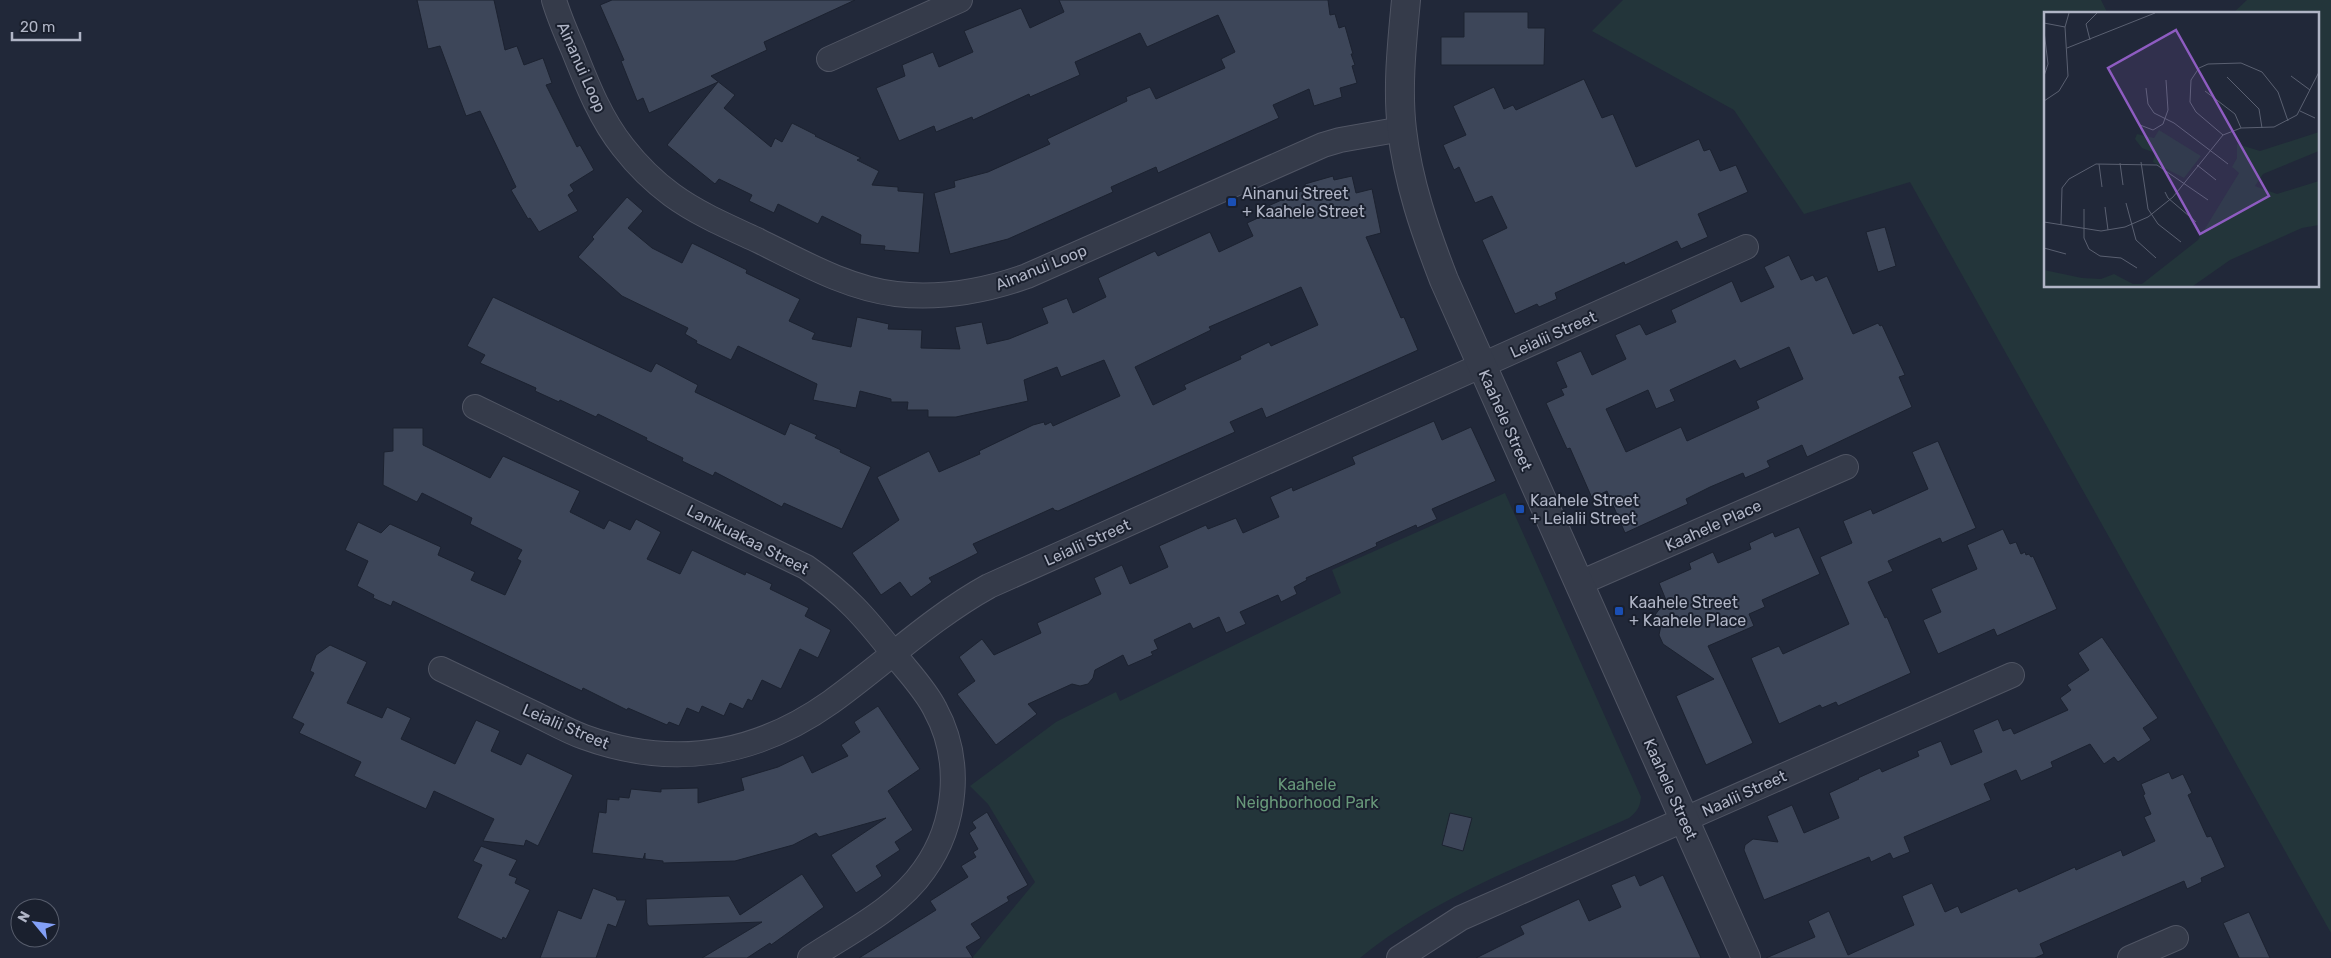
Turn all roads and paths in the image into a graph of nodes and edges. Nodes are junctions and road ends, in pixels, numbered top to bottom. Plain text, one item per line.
1 (554, 0) edge
2 (960, 0) edge
3 (1406, 0) edge
4 (829, 59) dead end
5 (1402, 130) junction
6 (1746, 247) dead end
7 (1482, 366) junction
8 (475, 407) dead end
9 (1846, 467) dead end
10 (1580, 583) junction
11 (894, 653) junction
12 (441, 669) dead end
13 (2012, 675) dead end
14 (1684, 819) junction
15 (2176, 938) dead end
16 (810, 958) edge
17 (1399, 958) edge
18 (1746, 958) edge
19 (2130, 958) edge

1 - 5 street, Ainanui Loop
2 - 4 street
3 - 5 street, Kaahele Street
5 - 7 street, Kaahele Street
6 - 7 street, Leialii Street
7 - 10 street, Kaahele Street
7 - 11 street, Leialii Street
8 - 11 street, Lanikuakaa Street
9 - 10 street, Kaahele Place
10 - 14 street, Kaahele Street
11 - 12 street, Leialii Street
11 - 16 street, Lanikuakaa Street
13 - 14 street, Naalii Street
14 - 17 street, Naalii Street
14 - 18 street, Kaahele Street
15 - 19 street

